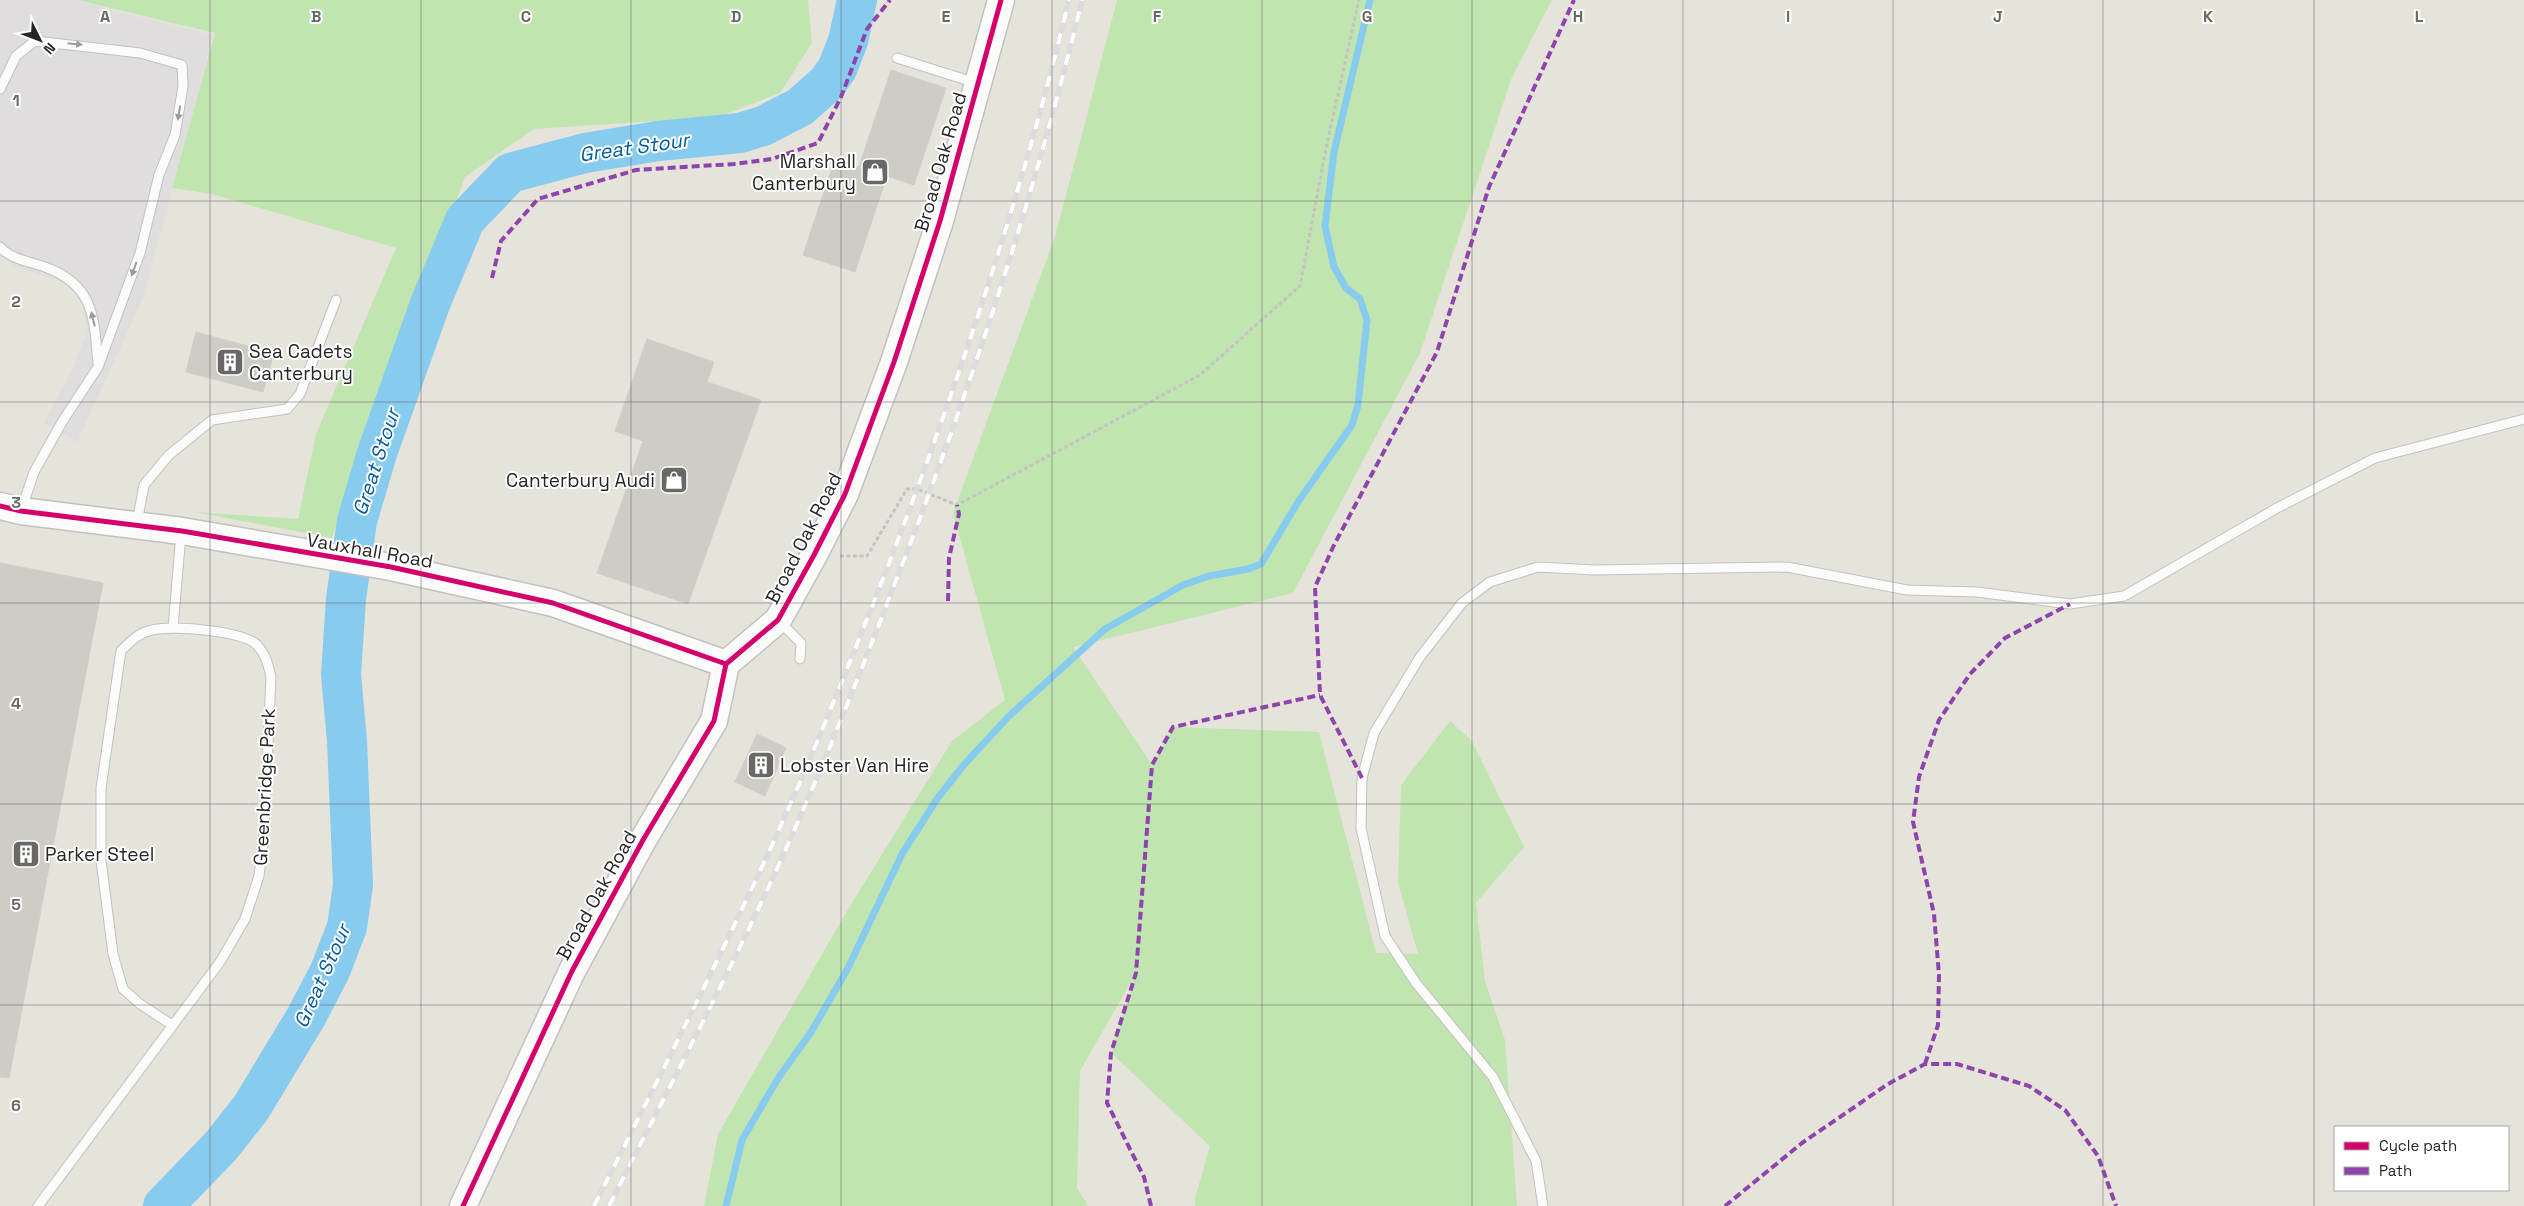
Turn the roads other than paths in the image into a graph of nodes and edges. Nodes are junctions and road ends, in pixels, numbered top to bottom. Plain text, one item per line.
1 (1001, 0) edge
2 (897, 58) dead end
3 (978, 83) junction
4 (0, 89) edge
5 (0, 247) edge
6 (336, 300) dead end
7 (98, 367) junction
8 (2524, 419) edge
9 (11, 508) edge
10 (136, 526) junction
11 (182, 531) junction
12 (778, 620) junction
13 (173, 628) junction
14 (800, 659) dead end
15 (726, 664) junction
16 (172, 1025) junction
17 (38, 1206) edge
18 (463, 1206) edge
19 (1543, 1206) edge

1 - 3 street, Broad Oak Road
2 - 3 lane
3 - 12 street, Broad Oak Road
4 -> 7 lane
7 -> 5 lane
6 - 10 lane
7 - 9 lane
8 - 19 lane
9 - 10 street, Vauxhall Road
10 - 11 street, Vauxhall Road
11 - 13 lane
11 - 15 street, Vauxhall Road
12 - 14 lane
12 - 15 street, Broad Oak Road
13 - 16 lane, Greenbridge Park
13 - 16 lane, Greenbridge Park
15 - 18 street, Broad Oak Road
16 - 17 lane, Greenbridge Park

